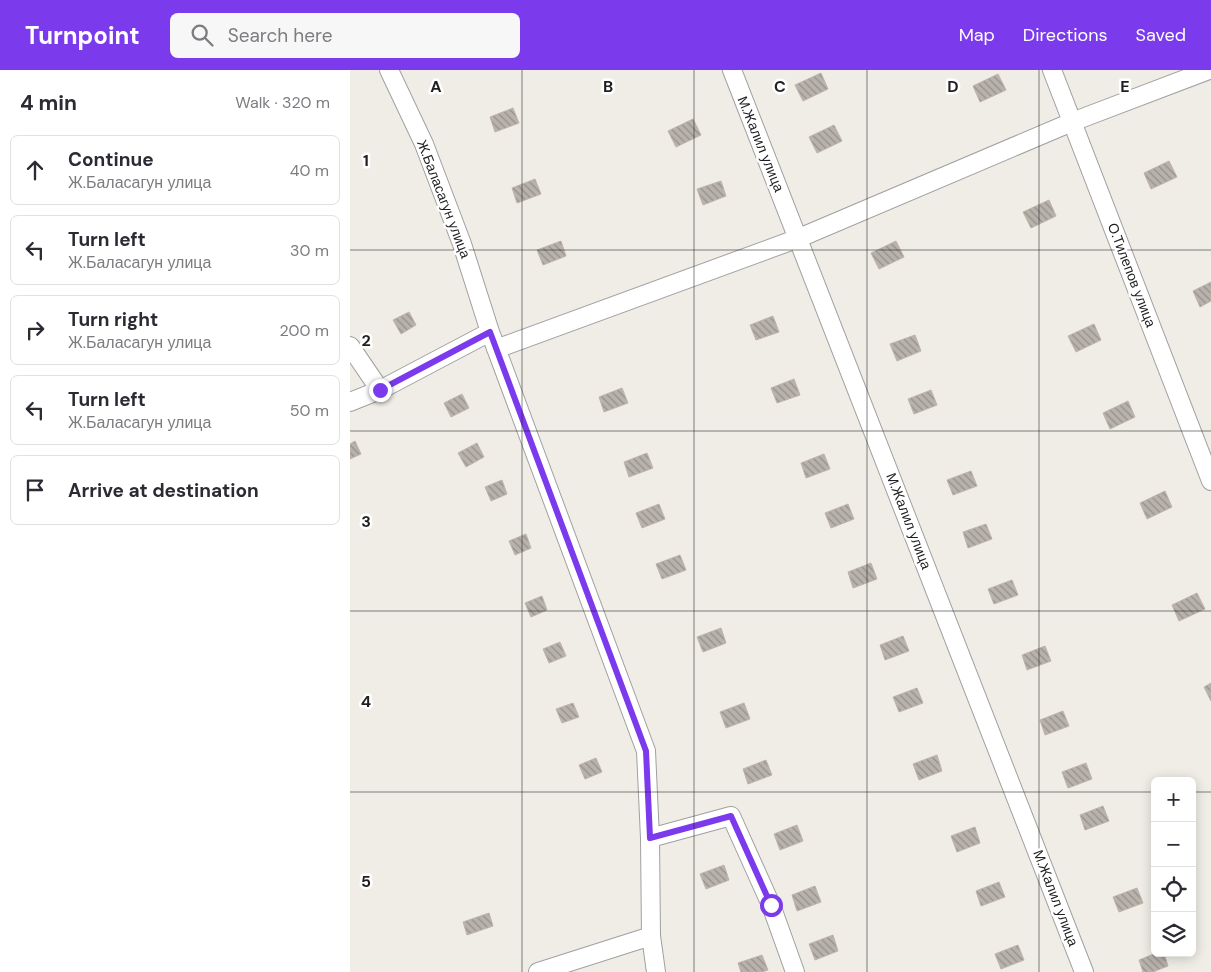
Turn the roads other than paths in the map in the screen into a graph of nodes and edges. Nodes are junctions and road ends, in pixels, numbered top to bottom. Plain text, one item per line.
1 (389, 70) edge
2 (732, 70) edge
3 (1052, 70) edge
4 (1208, 70) edge
5 (1072, 122) junction
6 (799, 238) junction
7 (490, 332) junction
8 (350, 346) edge
9 (496, 349) junction
10 (380, 390) junction
11 (350, 402) edge
12 (1211, 481) edge
13 (650, 838) junction
14 (651, 936) junction
15 (538, 972) edge
16 (656, 972) edge
17 (795, 972) edge
18 (1084, 972) edge

1 - 7 street, Ж.Баласагун улица
2 - 6 street, М.Жалил улица
3 - 5 street, О.Тилепов улица
4 - 5 street
5 - 6 street
5 - 12 street, О.Тилепов улица
6 - 9 street
6 - 18 street, М.Жалил улица
7 - 9 street, Ж.Баласагун улица
7 - 10 street
8 - 10 street
9 - 13 street, Ж.Баласагун улица
10 - 11 street
13 - 14 street, Ж.Баласагун улица
13 - 17 street
14 - 15 street
14 - 16 street, Ж.Баласагун улица

